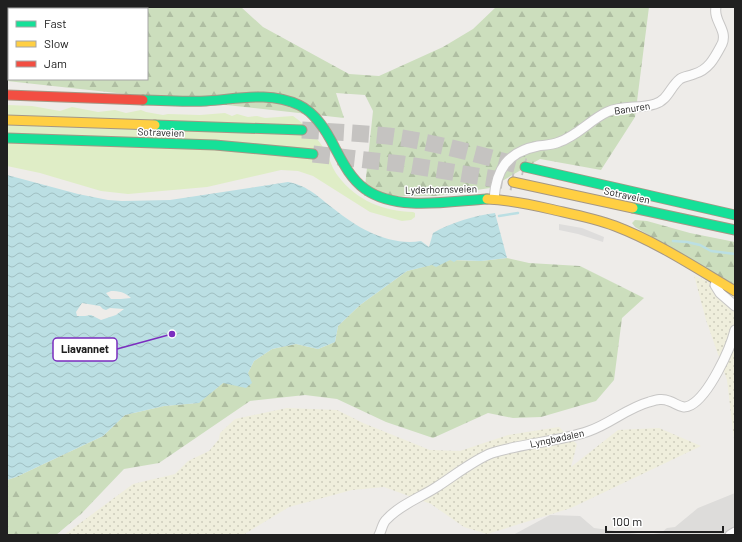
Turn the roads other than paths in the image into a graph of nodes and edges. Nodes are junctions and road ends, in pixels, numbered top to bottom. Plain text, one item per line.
1 (716, 7) edge
2 (7, 94) edge
3 (7, 120) edge
4 (302, 130) tunnel mouth
5 (7, 138) edge
6 (313, 154) tunnel mouth
7 (525, 167) tunnel mouth
8 (513, 182) tunnel mouth
9 (494, 199) junction
10 (735, 215) edge
11 (735, 230) edge
12 (717, 281) junction
13 (735, 291) edge
14 (735, 306) edge
15 (735, 330) edge
16 (735, 532) edge
17 (379, 535) edge
18 (730, 535) edge

1 - 9 street, Banuren
2 - 9 main road, Lyderhornsveien
3 - 4 main road, Sotraveien
5 - 6 main road, Sotraveien
7 - 10 main road, Sotraveien
8 - 11 main road, Sotraveien
9 - 12 main road, Lyderhornsveien
12 - 13 main road, Lyderhornsveien
12 - 14 street
15 - 17 street, Lyngbødalen
16 - 18 street

